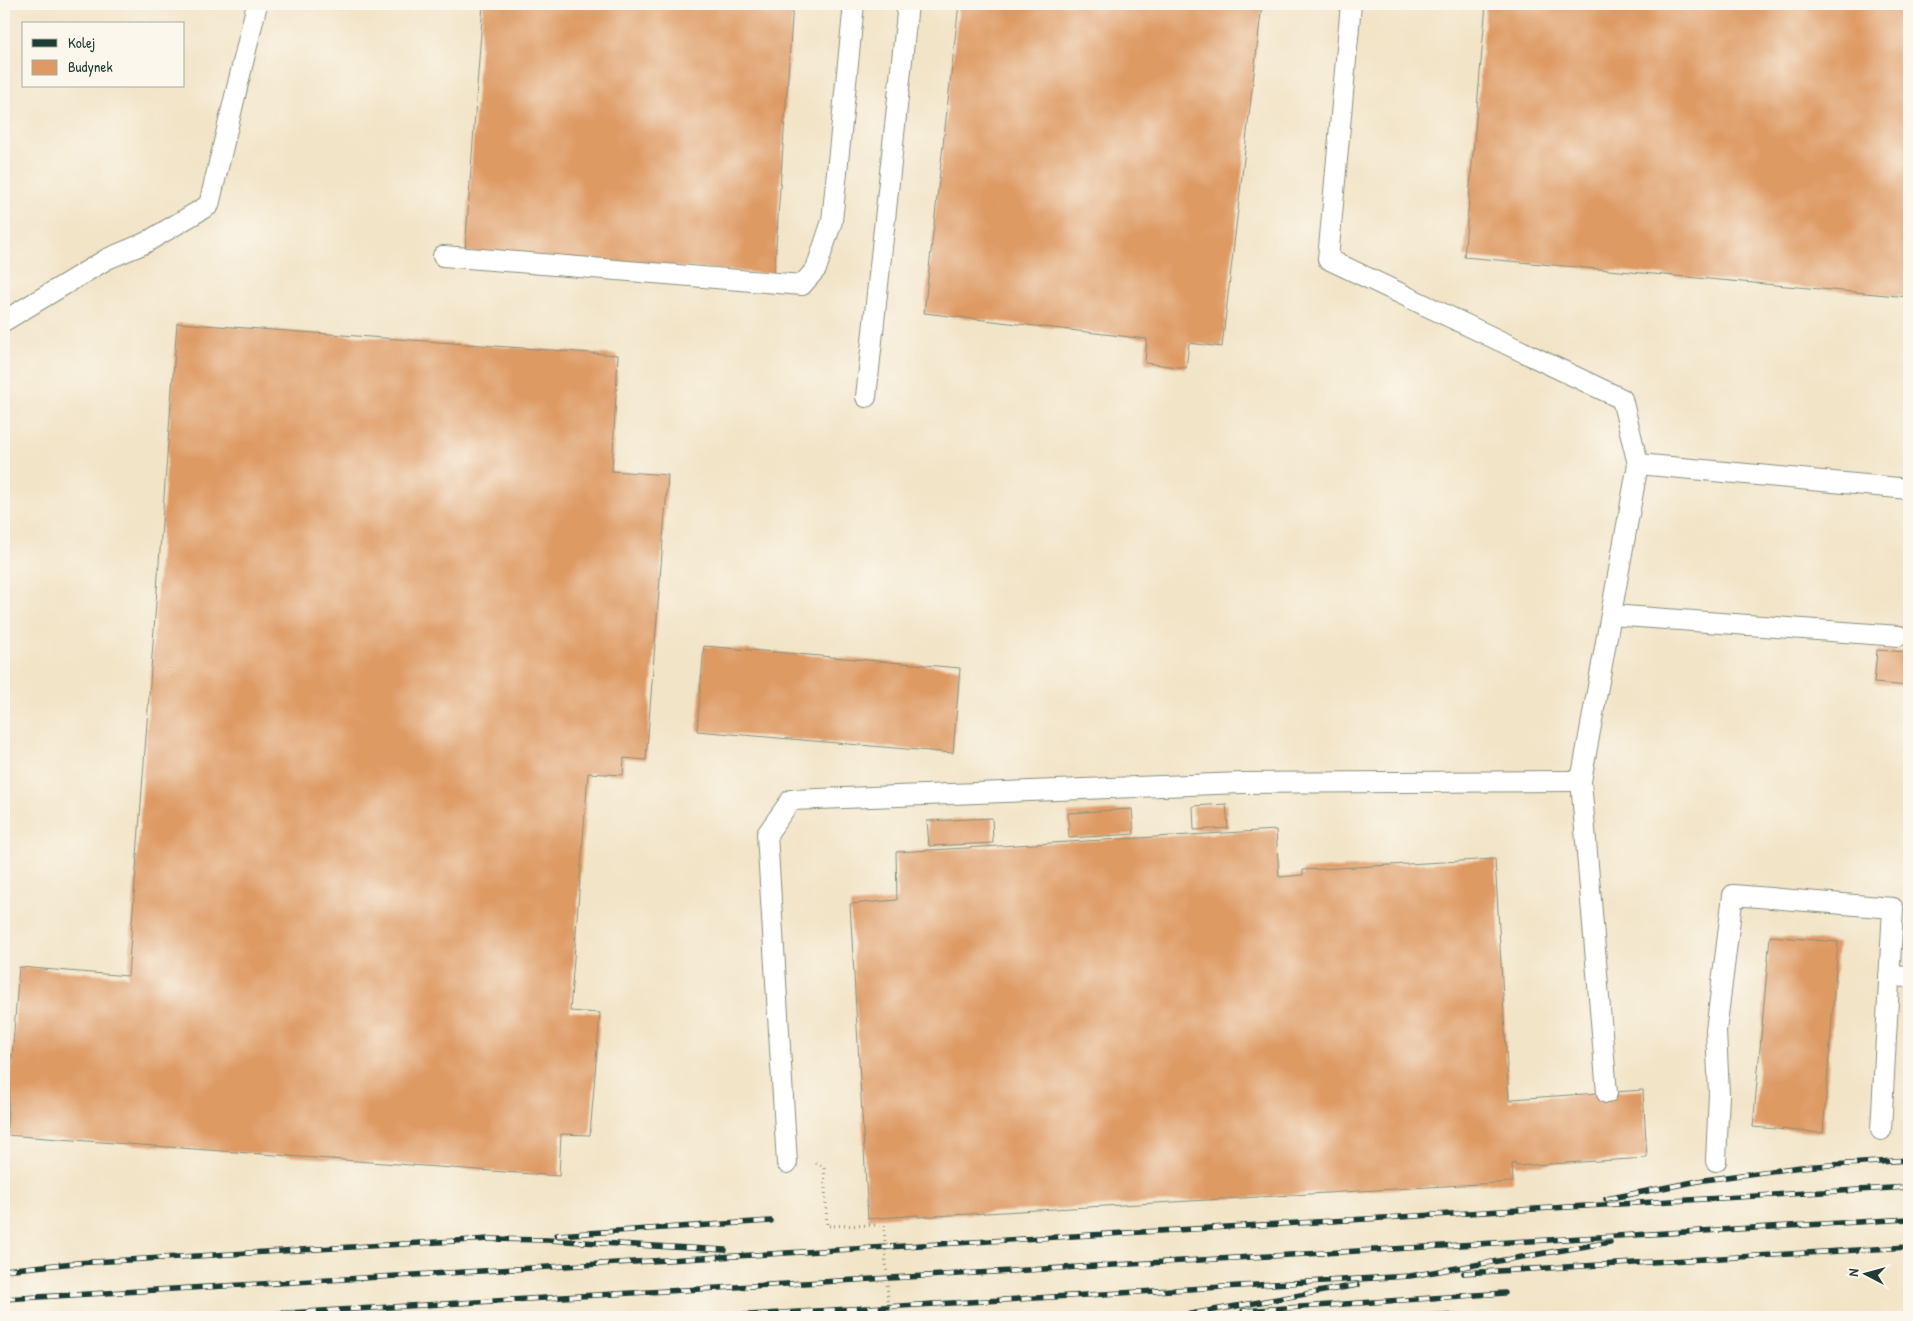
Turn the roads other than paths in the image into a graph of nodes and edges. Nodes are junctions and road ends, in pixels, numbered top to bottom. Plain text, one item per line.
1 (257, 4) edge
2 (854, 4) edge
3 (908, 4) edge
4 (1351, 4) edge
5 (443, 256) dead end
6 (4, 321) edge
7 (866, 397) dead end
8 (1638, 464) junction
9 (1909, 489) edge
10 (1611, 615) junction
11 (1899, 636) dead end
12 (1581, 781) junction
13 (1889, 976) junction
14 (1909, 976) edge
15 (1608, 1093) dead end
16 (1881, 1130) dead end
17 (1716, 1161) dead end
18 (787, 1163) dead end

1 - 6 lane
2 - 5 lane
3 - 7 lane
4 - 8 lane
8 - 9 lane
8 - 10 lane
10 - 11 lane
10 - 12 lane
12 - 15 lane
12 - 18 lane
13 - 14 lane
13 - 16 lane
13 - 17 lane

